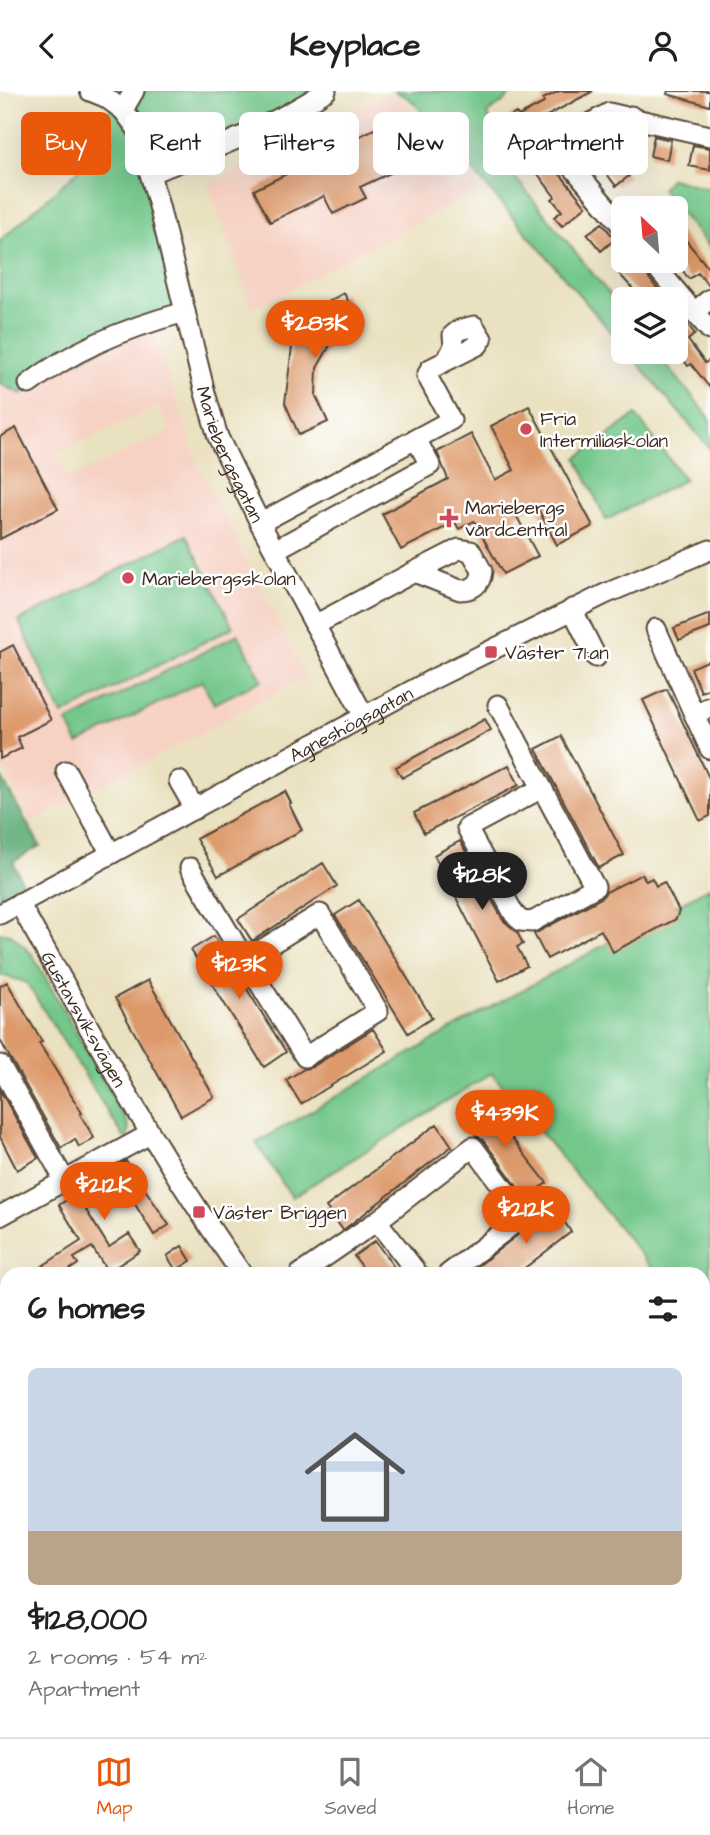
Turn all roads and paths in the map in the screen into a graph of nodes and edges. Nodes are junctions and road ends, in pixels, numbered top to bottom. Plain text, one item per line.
1 (90, 91) edge
2 (134, 91) edge
3 (326, 91) edge
4 (123, 110) junction
5 (125, 113) edge
6 (648, 120) edge
7 (710, 136) edge
8 (225, 144) edge
9 (150, 175) edge
10 (579, 175) edge
11 (611, 213) edge
12 (662, 273) edge
13 (710, 299) edge
14 (694, 312) junction
15 (185, 313) junction
16 (710, 330) edge
17 (447, 360) dead end
18 (29, 384) dead end
19 (416, 439) junction
20 (260, 523) junction
21 (710, 549) edge
22 (275, 550) junction
23 (415, 572) dead end
24 (572, 609) junction
25 (315, 625) junction
26 (656, 629) dead end
27 (596, 657) dead end
28 (498, 705) dead end
29 (702, 710) edge
30 (364, 716) junction
31 (710, 749) edge
32 (66, 771) dead end
33 (179, 781) dead end
34 (542, 789) junction
35 (195, 809) junction
36 (111, 854) junction
37 (190, 869) dead end
38 (19, 904) junction
39 (0, 914) edge
40 (245, 960) junction
41 (0, 1065) edge
42 (150, 1134) junction
43 (65, 1181) junction
44 (0, 1216) edge
45 (377, 1221) junction
46 (238, 1267) edge
47 (310, 1267) edge
48 (413, 1267) edge
49 (457, 1267) edge

1 - 4 street, Mariebergsgatan
2 - 4 street
3 - 8 street
4 - 5 street, Mariebergsgatan
6 - 7 street
9 - 15 street, Mariebergsgatan
10 - 11 street
12 - 14 street
13 - 14 street
14 - 16 street
15 - 18 street
15 - 20 street, Mariebergsgatan
17 - 19 street
19 - 20 street
19 - 22 street
20 - 22 street, Mariebergsgatan
21 - 24 street, Agneshögsgatan
22 - 25 street, Mariebergsgatan
23 - 25 street
24 - 27 street
24 - 30 street, Agneshögsgatan
25 - 30 street, Mariebergsgatan
26 - 29 street
28 - 34 street
29 - 31 street
30 - 35 street, Agneshögsgatan
32 - 36 street
33 - 35 street
34 - 34 street
35 - 36 street, Agneshögsgatan
36 - 38 street, Agneshögsgatan
37 - 40 street
38 - 39 street, Agneshögsgatan
38 - 42 street, Gustavsviksvägen
40 - 40 street
41 - 43 street
42 - 43 street
42 - 46 street, Gustavsviksvägen
43 - 44 street
45 - 47 street
45 - 48 street
45 - 49 street

